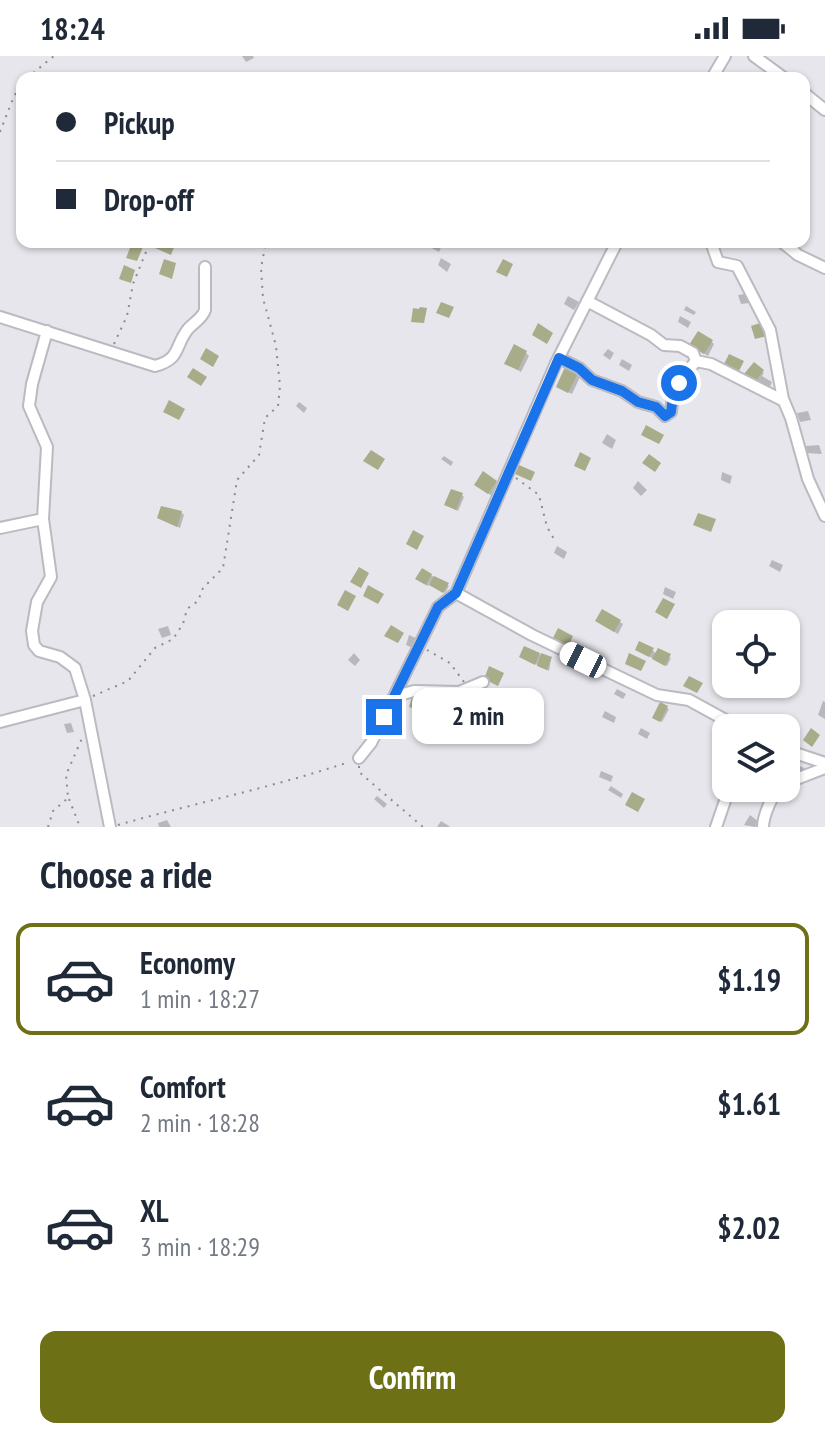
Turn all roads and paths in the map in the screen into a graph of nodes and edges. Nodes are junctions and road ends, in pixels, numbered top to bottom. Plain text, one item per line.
1 (54, 56) edge
2 (754, 56) edge
3 (34, 72) edge
4 (776, 72) edge
5 (16, 93) edge
6 (0, 132) edge
7 (148, 248) edge
8 (265, 248) edge
9 (614, 248) edge
10 (713, 248) edge
11 (789, 248) edge
12 (205, 267) dead end
13 (825, 268) edge
14 (587, 301) junction
15 (0, 317) edge
16 (47, 331) junction
17 (111, 352) junction
18 (559, 358) junction
19 (696, 361) junction
20 (784, 401) junction
21 (507, 476) junction
22 (825, 516) edge
23 (43, 519) junction
24 (0, 528) edge
25 (554, 539) dead end
26 (456, 593) junction
27 (419, 646) junction
28 (483, 682) dead end
29 (468, 688) junction
30 (396, 692) junction
31 (85, 700) junction
32 (714, 714) edge
33 (0, 722) edge
34 (84, 733) dead end
35 (800, 756) edge
36 (359, 758) junction
37 (825, 766) edge
38 (800, 777) edge
39 (68, 798) junction
40 (723, 802) edge
41 (772, 802) edge
42 (48, 827) edge
43 (80, 827) edge
44 (111, 827) edge
45 (423, 827) edge
46 (716, 827) edge
47 (763, 827) edge

1 - 3 path
2 - 4 street
5 - 6 path
7 - 17 path
8 - 31 path
9 - 14 street
10 - 20 street
11 - 13 street
12 - 17 street
14 - 18 street
14 - 19 street
15 - 16 street
16 - 17 street
16 - 23 street
18 - 19 street
18 - 21 street
19 - 20 street
20 - 22 street
21 - 25 path
21 - 26 street
23 - 24 street
23 - 31 street
26 - 27 street
26 - 32 street
27 - 29 path
27 - 30 street
28 - 29 street
29 - 30 street
30 - 36 street
31 - 33 street
31 - 44 street
34 - 39 path
35 - 37 street
36 - 44 path
36 - 45 path
37 - 38 street
39 - 42 path
39 - 43 path
40 - 46 street
41 - 47 street

